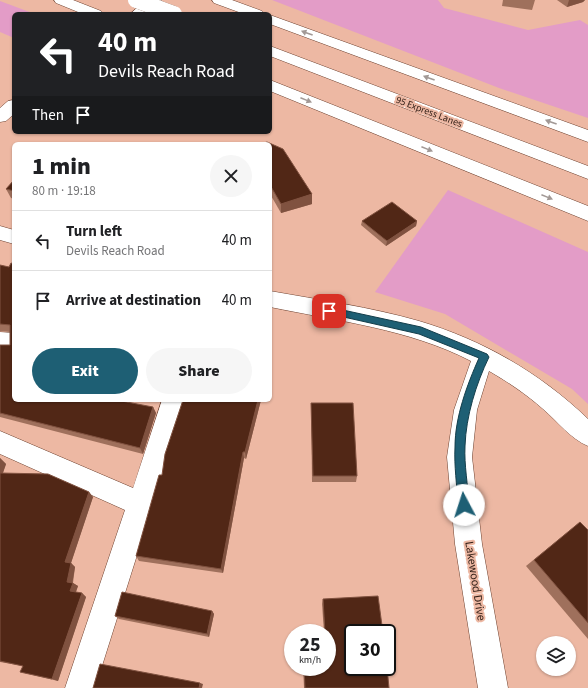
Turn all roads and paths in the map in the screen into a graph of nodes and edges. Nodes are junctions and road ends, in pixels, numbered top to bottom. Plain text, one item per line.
1 (61, 0) edge
2 (136, 0) edge
3 (155, 0) edge
4 (224, 2) edge
5 (91, 12) edge
6 (140, 12) edge
7 (169, 12) edge
8 (252, 12) edge
9 (272, 20) edge
10 (272, 52) edge
11 (272, 86) edge
12 (12, 107) edge
13 (0, 117) edge
14 (588, 136) edge
15 (588, 173) edge
16 (588, 214) edge
17 (0, 233) edge
18 (12, 236) edge
19 (272, 299) edge
20 (0, 341) edge
21 (12, 342) edge
22 (484, 357) junction
23 (170, 402) edge
24 (588, 435) edge
25 (0, 442) edge
26 (140, 504) junction
27 (80, 688) edge
28 (493, 688) edge

1 - 5 main road
2 - 7 main road, bridge
3 - 6 main road
4 - 8 main road
14 -> 9 main road
10 - 15 main road, 95 Express Lanes
11 -> 16 main road
12 - 13 main road
17 - 18 main road
19 - 22 main road
20 - 21 main road
22 - 24 main road
22 - 28 main road, Lakewood Drive
23 - 26 main road
25 - 26 main road
26 - 27 main road

